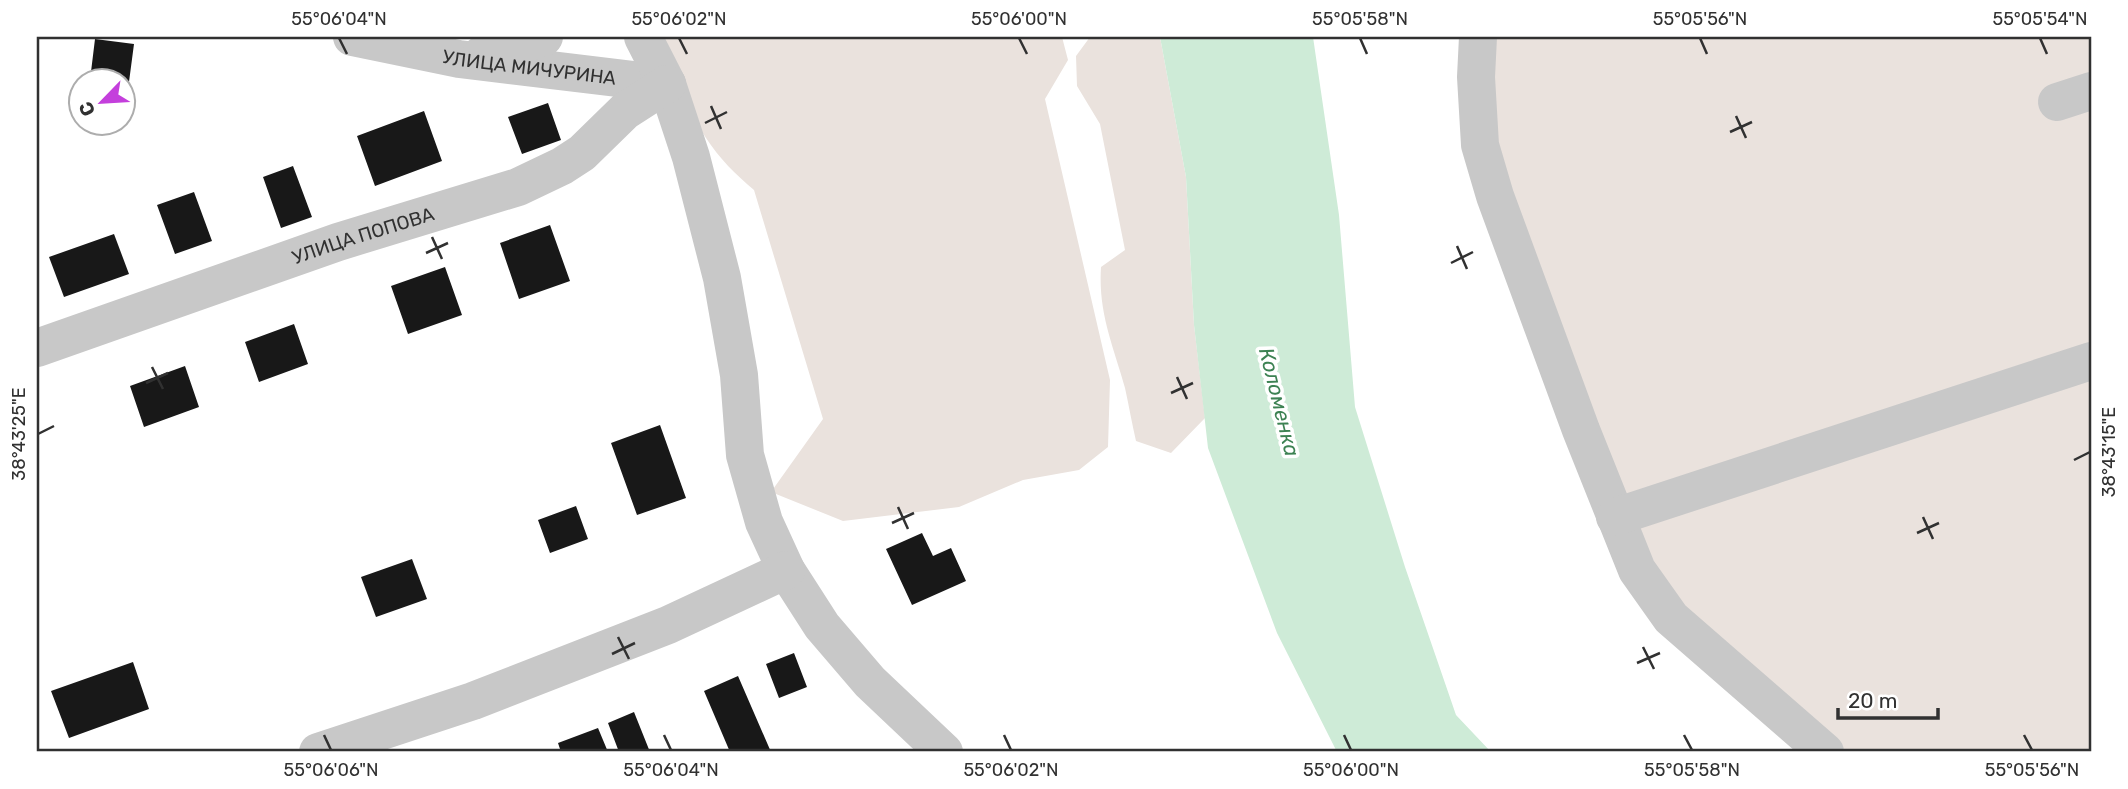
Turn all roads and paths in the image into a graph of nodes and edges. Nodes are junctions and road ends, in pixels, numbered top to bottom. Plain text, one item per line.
1 (352, 37) edge
2 (544, 37) edge
3 (643, 37) edge
4 (1478, 37) edge
5 (458, 59) junction
6 (667, 84) junction
7 (37, 348) edge
8 (2091, 361) edge
9 (1615, 517) junction
10 (786, 570) junction
11 (318, 752) edge
12 (944, 752) edge
13 (1825, 752) edge

1 - 5 street, УЛИЦА МИЧУРИНА
2 - 5 street
3 - 6 street
4 - 9 street
5 - 6 street, УЛИЦА МИЧУРИНА
6 - 7 street, УЛИЦА ПОПОВА
6 - 10 street
8 - 9 street
9 - 13 street
10 - 11 street
10 - 12 street

